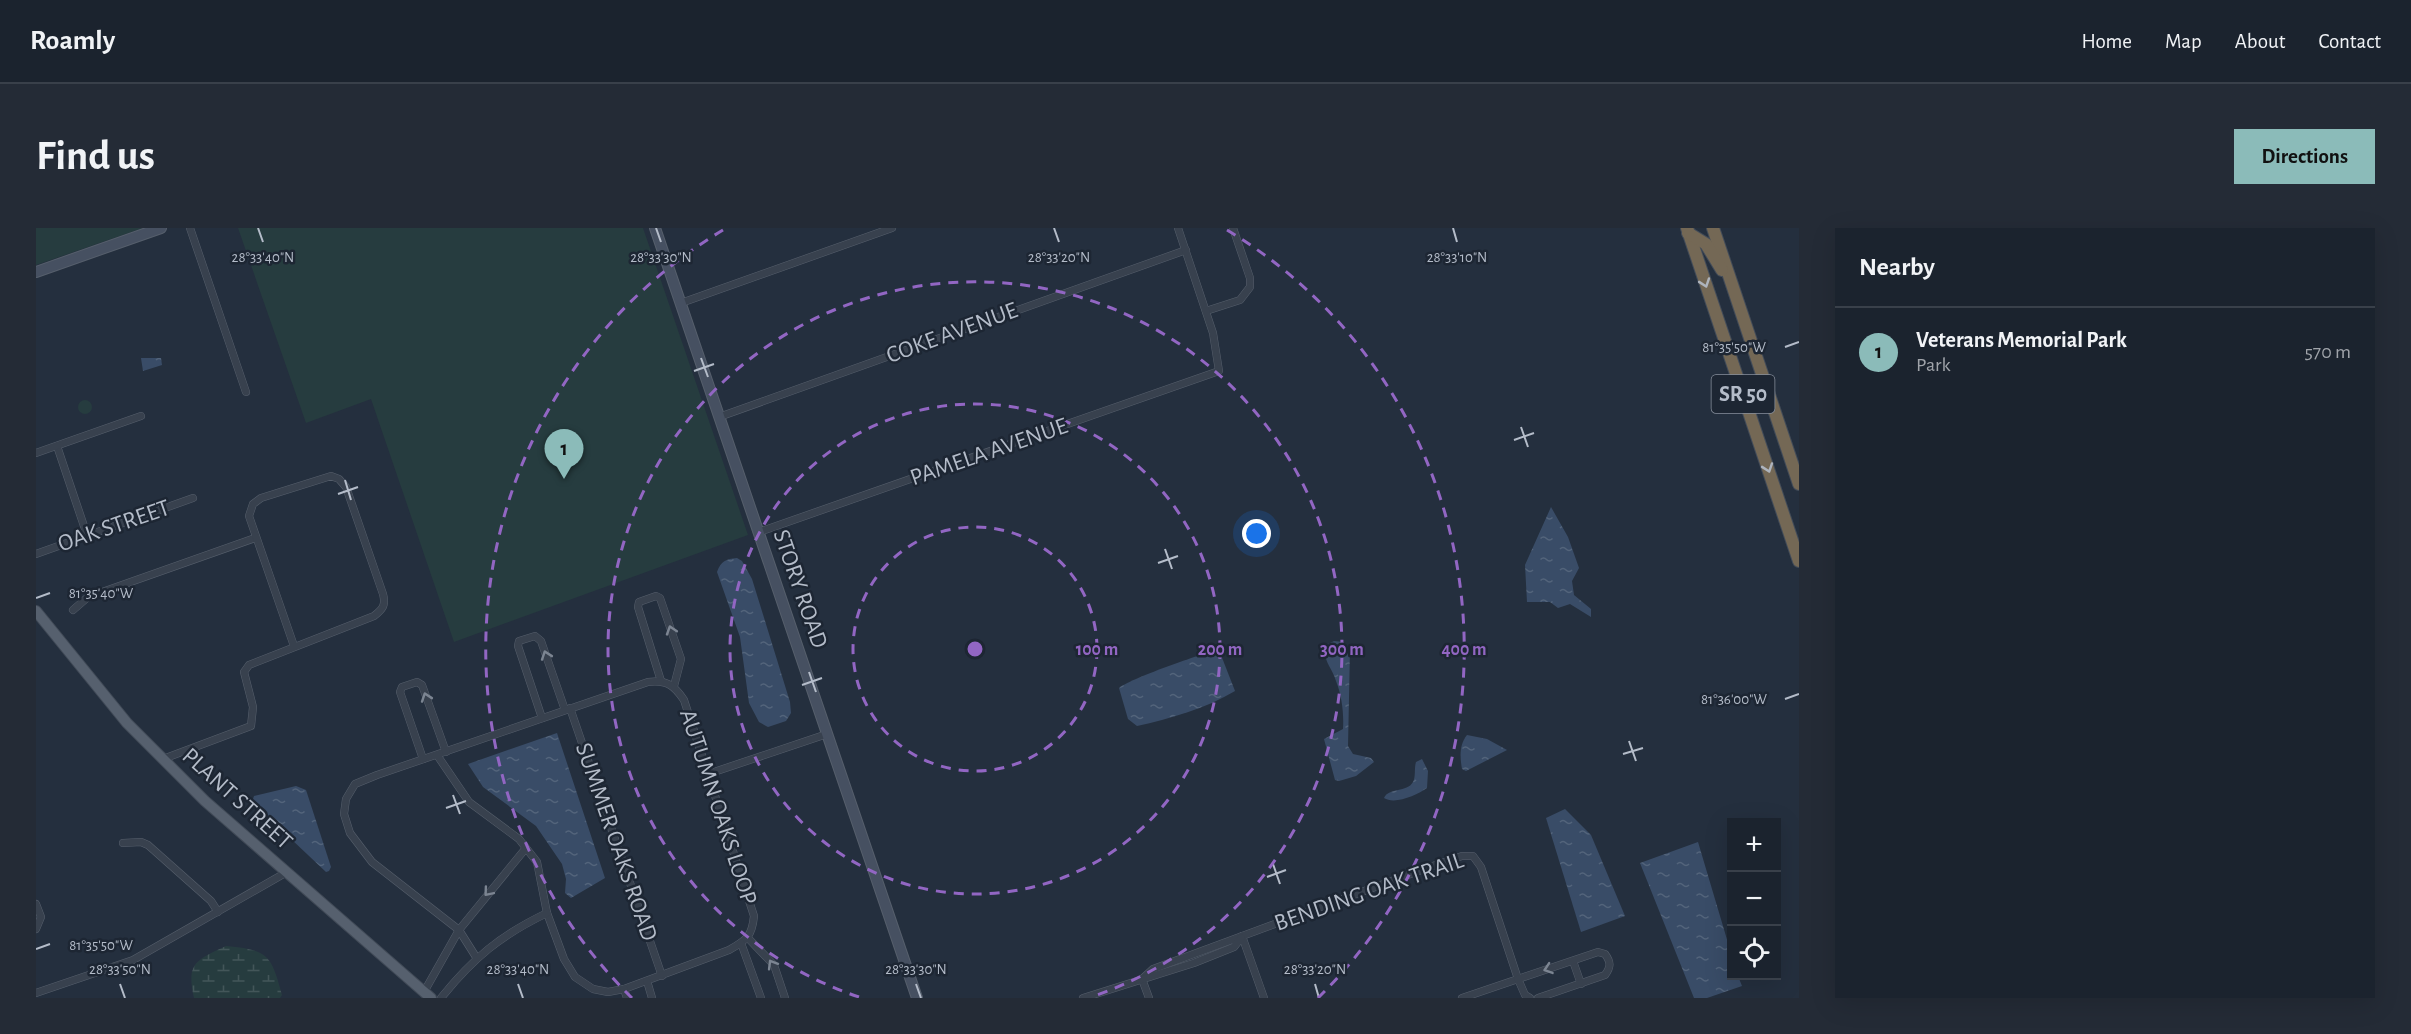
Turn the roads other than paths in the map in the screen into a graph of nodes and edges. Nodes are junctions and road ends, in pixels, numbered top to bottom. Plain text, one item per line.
1 (161, 228) edge
2 (190, 228) edge
3 (655, 228) edge
4 (892, 228) edge
5 (1178, 228) edge
6 (1233, 228) edge
7 (1711, 229) edge
8 (1688, 231) edge
9 (1186, 250) junction
10 (36, 272) edge
11 (1735, 291) junction
12 (681, 303) junction
13 (1206, 311) junction
14 (246, 392) dead end
15 (141, 416) dead end
16 (719, 417) junction
17 (57, 446) junction
18 (36, 453) edge
19 (1799, 484) edge
20 (193, 498) dead end
21 (759, 532) junction
22 (87, 535) junction
23 (255, 538) junction
24 (36, 554) edge
25 (1798, 557) edge
26 (73, 610) dead end
27 (36, 611) edge
28 (294, 646) junction
29 (661, 681) junction
30 (674, 686) junction
31 (568, 709) junction
32 (542, 718) junction
33 (827, 734) junction
34 (446, 752) junction
35 (437, 755) junction
36 (163, 759) junction
37 (423, 759) junction
38 (708, 774) junction
39 (123, 843) dead end
40 (526, 848) junction
41 (287, 872) junction
42 (36, 904) edge
43 (218, 912) junction
44 (547, 913) junction
45 (36, 929) edge
46 (459, 930) junction
47 (1242, 936) junction
48 (744, 940) junction
49 (1192, 955) junction
50 (476, 957) junction
51 (1573, 961) junction
52 (1194, 963) junction
53 (662, 976) junction
54 (1142, 979) junction
55 (1518, 979) junction
56 (646, 981) junction
57 (1581, 984) junction
58 (624, 989) junction
59 (36, 993) edge
60 (427, 995) edge
61 (441, 998) edge
62 (627, 998) edge
63 (652, 998) edge
64 (761, 998) edge
65 (785, 998) edge
66 (917, 998) edge
67 (1083, 998) edge
68 (1149, 998) edge
69 (1264, 998) edge
70 (1462, 998) edge
71 (1530, 998) edge
72 (1538, 998) edge

1 - 10 street
2 - 14 street
3 - 12 street, STORY ROAD
4 - 12 street
5 - 9 street
6 - 13 street
7 - 11 highway, SR 50
8 - 11 highway
8 -> 25 highway, SR 50
9 - 13 street
9 - 16 street, COKE AVENUE
11 - 19 highway, SR 50
12 - 16 street, STORY ROAD
13 - 21 street, PAMELA AVENUE
15 - 17 street
16 - 21 street, STORY ROAD
17 - 18 street
17 - 22 street
20 - 22 street, OAK STREET
21 - 33 street, STORY ROAD
22 - 24 street, OAK STREET
23 - 26 street
23 - 28 street
23 - 28 street
27 - 36 main road, PLANT STREET
28 - 36 street
29 - 30 street, AUTUMN OAKS LOOP
30 -> 29 street
29 - 31 street
30 - 38 street, AUTUMN OAKS LOOP
31 - 32 street
31 -> 32 street, SUMMER OAKS ROAD
31 - 53 street, SUMMER OAKS ROAD
32 - 34 street
33 - 38 street
33 - 66 street, STORY ROAD
34 - 35 street
34 -> 37 street
35 - 37 street
35 - 40 street, AUTUMN OAKS LOOP
36 - 41 main road, PLANT STREET
37 - 46 street
38 - 48 street, AUTUMN OAKS LOOP
39 - 43 street
40 - 44 street, AUTUMN OAKS LOOP
40 -> 46 street
41 - 43 street
41 - 60 main road, PLANT STREET
42 - 45 street
43 - 59 street
44 - 50 street
44 - 58 street, AUTUMN OAKS LOOP
46 - 50 street
46 - 60 street
47 - 49 street, BENDING OAK TRAIL
47 - 52 street, BENDING OAK TRAIL
47 - 55 street, BENDING OAK TRAIL
47 - 69 street
48 - 53 street, AUTUMN OAKS LOOP
48 - 64 street
65 -> 48 street
49 - 52 street
49 - 54 street, BENDING OAK TRAIL
50 - 61 street
51 -> 55 street
51 - 57 street
51 - 57 street
52 - 54 street, BENDING OAK TRAIL
53 - 56 street, AUTUMN OAKS LOOP
54 - 67 street, BENDING OAK TRAIL
54 - 68 street
55 - 70 street
55 - 71 street
56 - 58 street, AUTUMN OAKS LOOP
56 - 63 street
57 - 72 street
58 - 62 street

